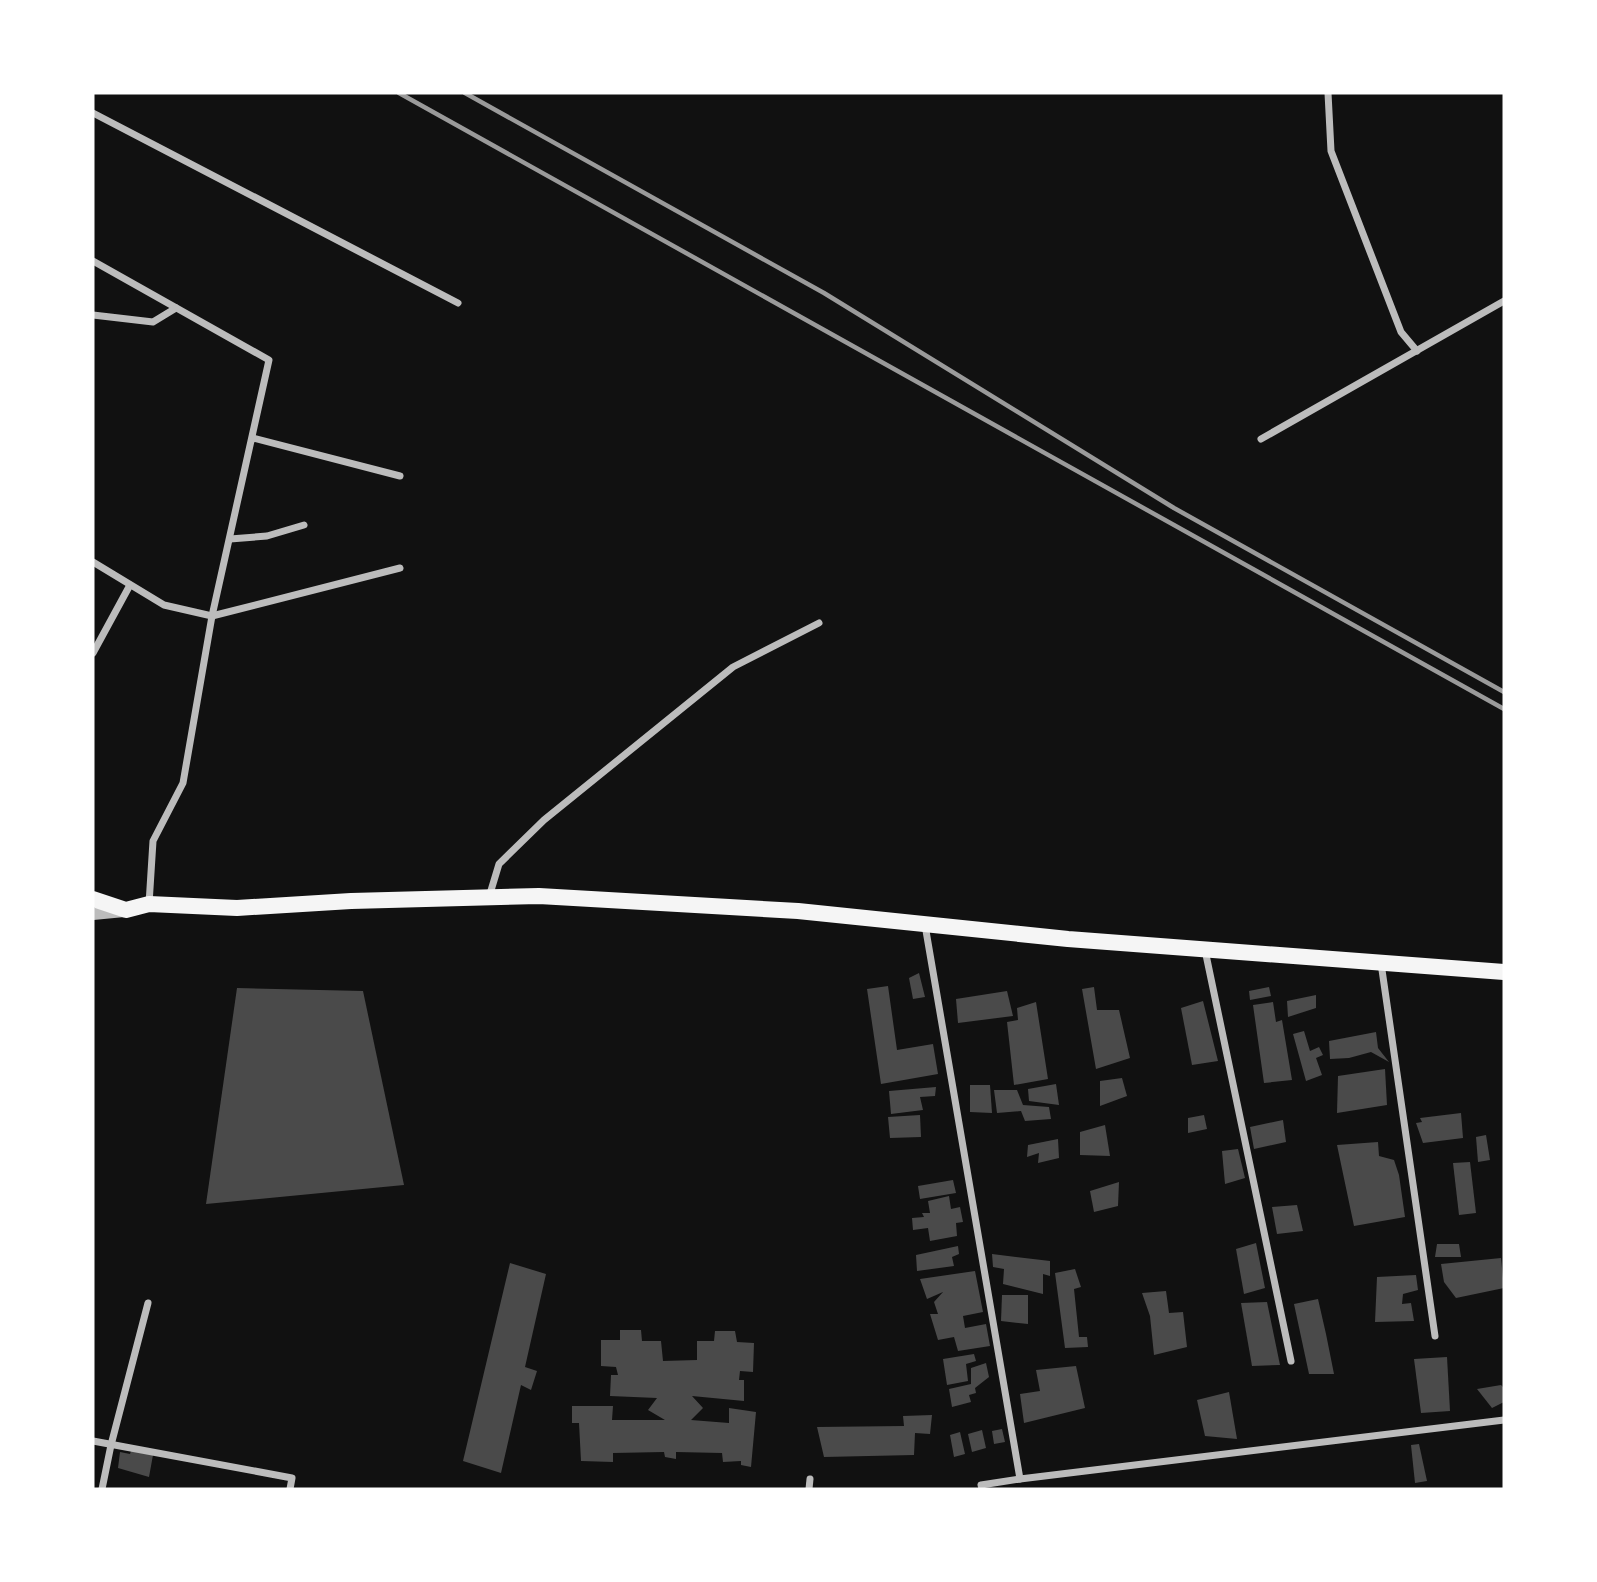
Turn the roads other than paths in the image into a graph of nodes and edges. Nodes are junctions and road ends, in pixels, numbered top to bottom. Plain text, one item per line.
1 (1328, 93) edge
2 (93, 113) edge
3 (93, 261) edge
4 (1504, 301) edge
5 (458, 303) dead end
6 (176, 308) junction
7 (93, 316) edge
8 (1417, 351) junction
9 (253, 438) junction
10 (1261, 439) dead end
11 (400, 476) dead end
12 (304, 525) dead end
13 (230, 539) junction
14 (93, 562) edge
15 (400, 568) dead end
16 (130, 585) junction
17 (212, 616) junction
18 (819, 623) dead end
19 (93, 653) edge
20 (489, 897) junction
21 (93, 899) edge
22 (149, 904) junction
23 (125, 911) junction
24 (93, 914) edge
25 (925, 924) junction
26 (1205, 949) junction
27 (1381, 962) junction
28 (1504, 972) edge
29 (148, 1303) dead end
30 (1435, 1336) dead end
31 (1291, 1362) dead end
32 (1504, 1420) edge
33 (93, 1441) edge
34 (111, 1445) junction
35 (810, 1479) dead end
36 (1020, 1479) junction
37 (102, 1489) edge
38 (290, 1489) edge
39 (809, 1489) edge
40 (982, 1489) edge

1 - 8 street
2 - 5 street
3 - 6 street
4 - 8 street
6 - 7 street
6 - 9 street
8 - 10 street
9 - 11 street
9 - 13 street
12 - 13 street
13 - 17 street
14 - 16 street
15 - 17 street
16 - 17 street
16 - 19 street
17 - 22 street
18 - 20 street
20 - 22 main road
20 - 25 main road
21 - 23 main road
22 - 23 main road
23 - 24 street
25 - 26 main road
25 - 36 street
26 - 27 main road
26 - 31 street
27 - 28 main road
27 - 30 street
29 - 34 street
32 - 36 street
33 - 34 street
34 - 37 street
34 - 38 street
35 - 39 street
36 - 40 street

